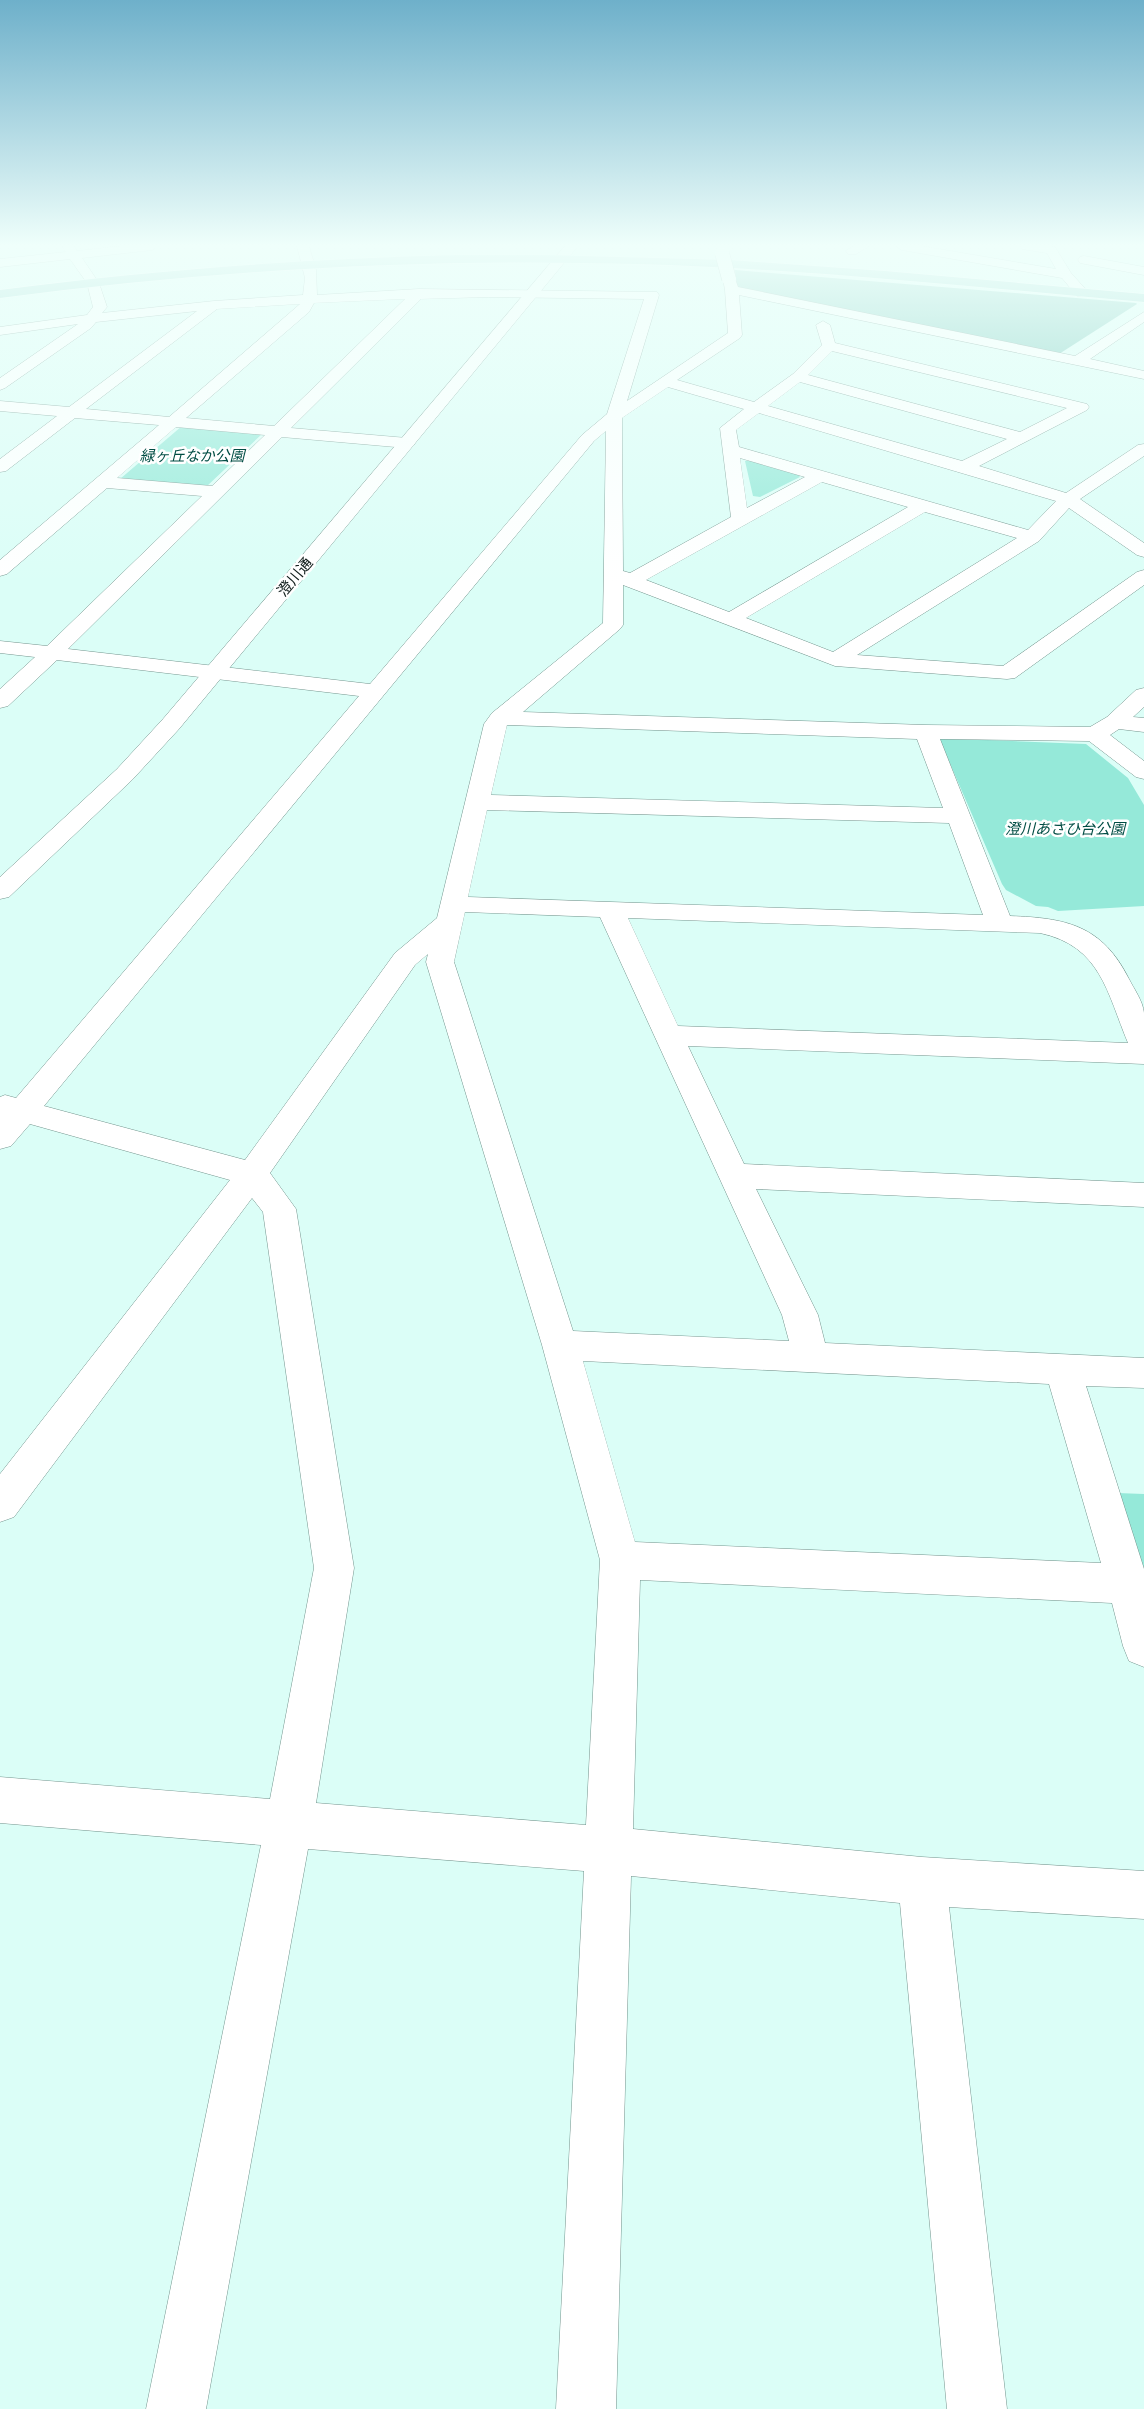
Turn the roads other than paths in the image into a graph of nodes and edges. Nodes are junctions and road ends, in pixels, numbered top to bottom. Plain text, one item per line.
1 (39, 358) edge
2 (144, 358) edge
3 (247, 358) edge
4 (352, 358) edge
5 (477, 358) edge
6 (632, 358) edge
7 (701, 358) edge
8 (817, 358) edge
9 (884, 358) edge
10 (1065, 358) edge
11 (1082, 358) edge
12 (1078, 361) junction
13 (1139, 374) edge
14 (798, 377) junction
15 (667, 382) junction
16 (1116, 384) dead end
17 (0, 385) edge
18 (0, 406) edge
19 (756, 407) junction
20 (72, 413) junction
21 (614, 416) junction
22 (173, 422) junction
23 (278, 431) junction
24 (1019, 437) junction
25 (407, 442) junction
26 (1144, 449) edge
27 (730, 450) junction
28 (0, 467) edge
29 (963, 467) junction
30 (822, 475) junction
31 (103, 482) junction
32 (214, 492) junction
33 (1068, 499) junction
34 (922, 506) junction
35 (740, 519) junction
36 (1032, 537) junction
37 (1144, 551) edge
38 (0, 570) edge
39 (1144, 576) edge
40 (622, 578) junction
41 (732, 618) junction
42 (0, 647) edge
43 (52, 653) junction
44 (836, 660) junction
45 (214, 674) junction
46 (376, 692) junction
47 (1144, 696) edge
48 (0, 701) edge
49 (500, 718) junction
50 (1115, 722) junction
51 (1144, 725) edge
52 (926, 732) junction
53 (1095, 734) junction
54 (1144, 770) edge
55 (477, 802) junction
56 (957, 816) junction
57 (0, 891) edge
58 (610, 909) junction
59 (451, 913) junction
60 (999, 922) junction
61 (668, 1035) junction
62 (1144, 1045) edge
63 (1144, 1054) edge
64 (12, 1108) edge
65 (0, 1138) edge
66 (252, 1174) junction
67 (733, 1176) junction
68 (1144, 1195) edge
69 (560, 1345) junction
70 (811, 1358) junction
71 (1063, 1369) junction
72 (1144, 1373) edge
73 (0, 1504) edge
74 (620, 1560) junction
75 (1128, 1584) junction
76 (1144, 1646) edge
77 (0, 1800) edge
78 (290, 1823) junction
79 (608, 1850) junction
80 (922, 1881) junction
81 (1144, 1894) edge
82 (176, 2409) edge
83 (586, 2409) edge
84 (977, 2409) edge

1 - 17 street
2 - 20 street
3 - 22 street
4 - 23 street
5 - 25 street, 澄川通
6 - 21 street
7 - 15 street
8 - 14 street
9 - 24 street
10 - 12 street
11 - 12 street
12 - 13 street
13 - 16 street
14 - 19 street
14 - 24 street
15 - 19 street
15 - 21 street
18 - 20 street
19 - 27 street
19 - 29 street
20 - 22 street
20 - 28 street
21 - 40 street
21 - 46 street
22 - 23 street
22 - 31 street
23 - 25 street
23 - 32 street
24 - 29 street
25 - 45 street, 澄川通
26 - 33 street
27 - 30 street
27 - 35 street
29 - 33 street
30 - 34 street
30 - 35 street
31 - 32 street
31 - 38 street
32 - 43 street
33 - 36 street
33 - 37 street
34 - 36 street
34 - 41 street
35 - 40 street
36 - 44 street
39 - 44 street
40 - 41 street
40 - 49 street
41 - 44 street
42 - 43 street
43 - 45 street
43 - 48 street
45 - 46 street
45 - 57 street, 澄川通
46 - 64 street
47 - 50 street
49 - 52 street
49 - 55 street
50 - 51 street
50 - 53 street
52 - 53 street
52 - 56 street
53 - 54 street
55 - 56 street
55 - 59 street
56 - 60 street
58 - 59 street
58 - 60 street
58 - 61 street
59 - 66 street
59 - 69 street
60 - 62 street
61 - 63 street
61 - 67 street
64 - 65 street
64 - 66 street
66 - 73 street
66 - 78 street
67 - 68 street
67 - 70 street
69 - 70 street
69 - 74 street
70 - 71 street
71 - 72 street
71 - 75 street
74 - 75 street
74 - 79 street
75 - 76 street
77 - 78 street
78 - 79 street
78 - 82 street
79 - 80 street
79 - 83 street
80 - 81 street
80 - 84 street

